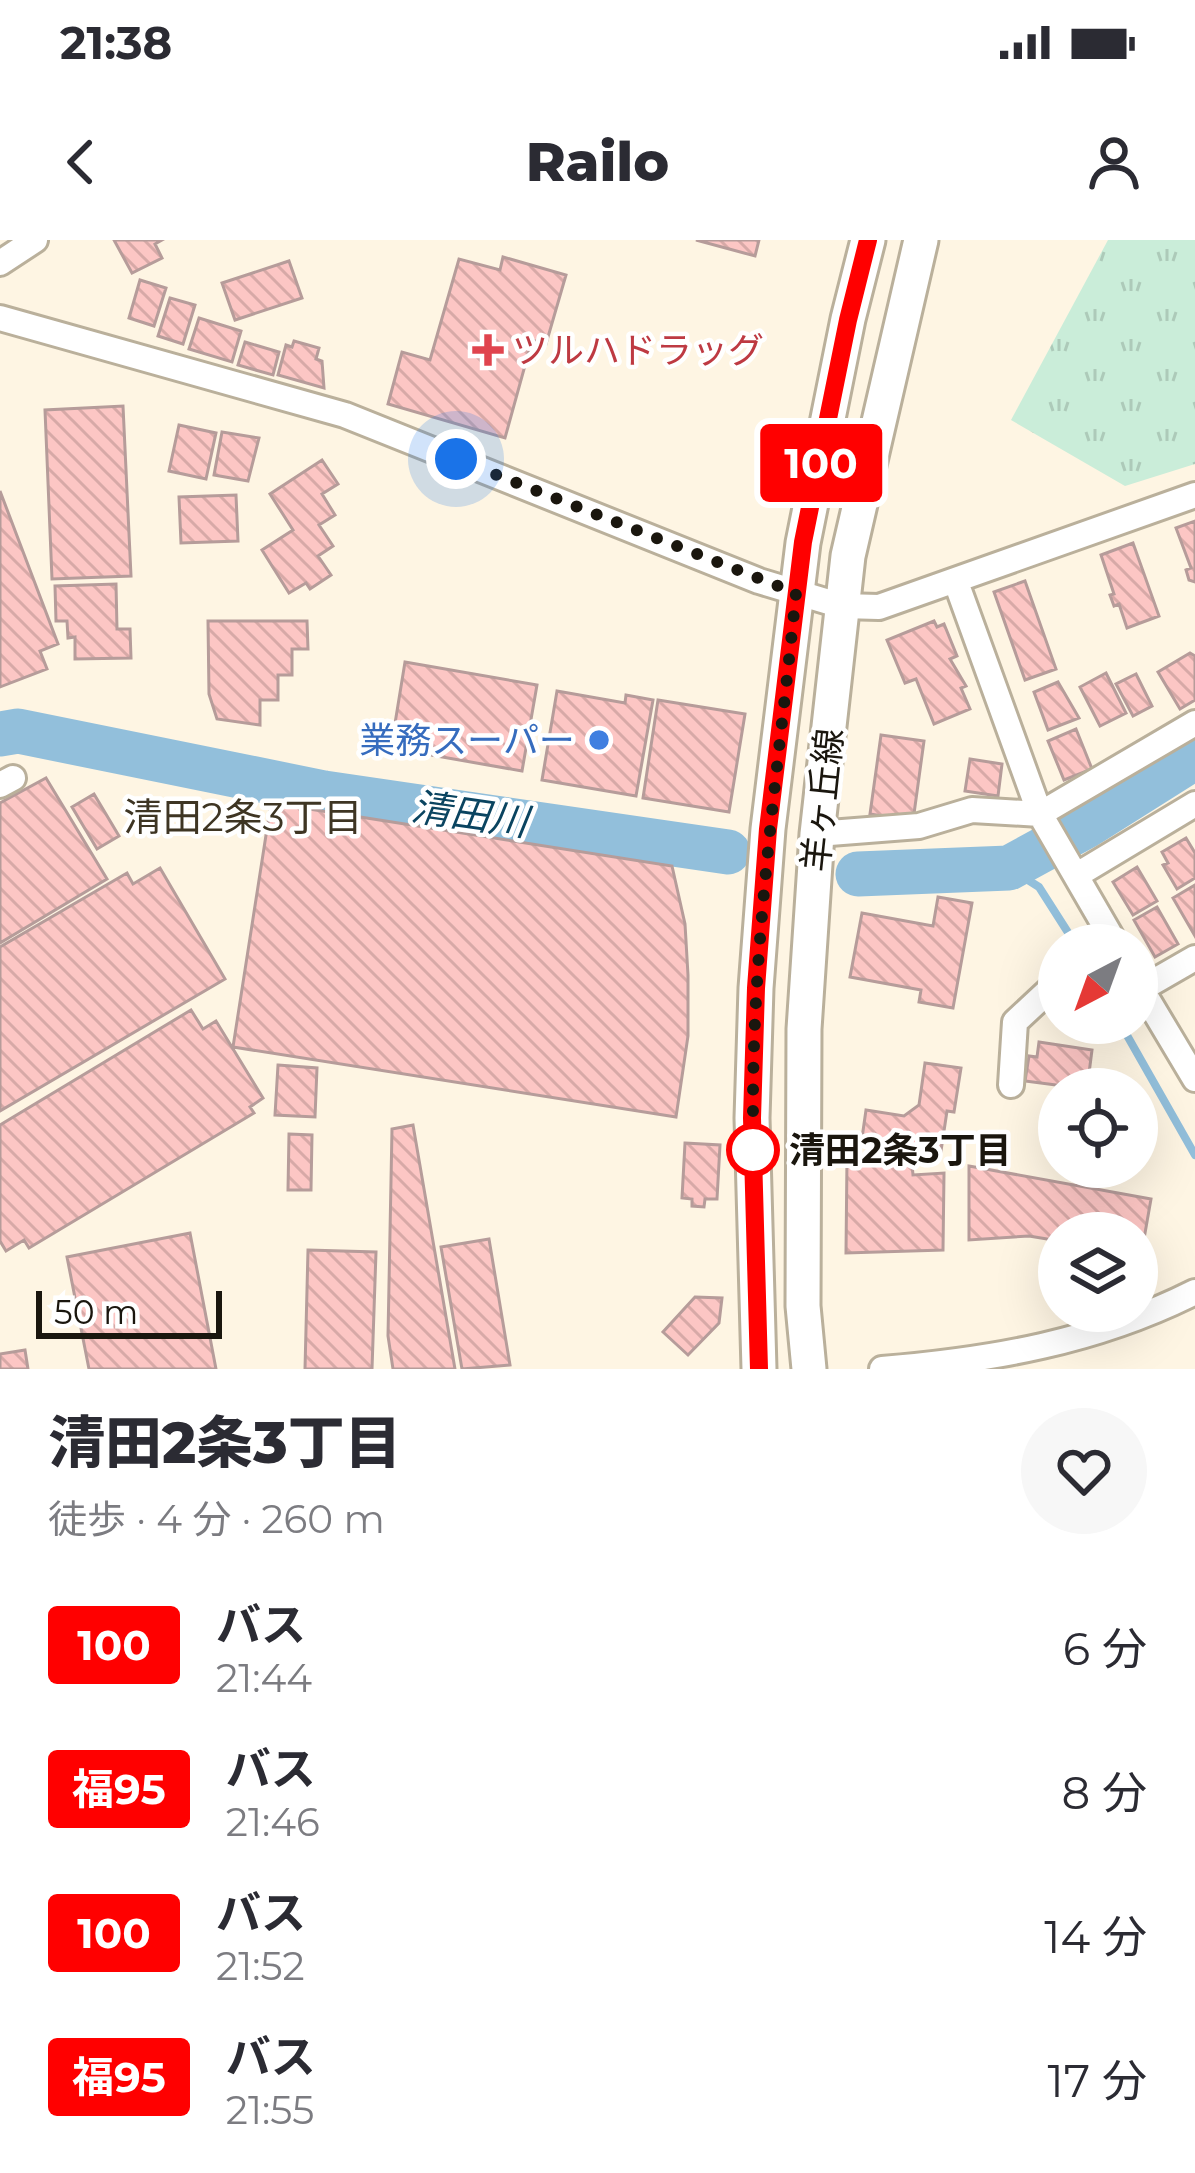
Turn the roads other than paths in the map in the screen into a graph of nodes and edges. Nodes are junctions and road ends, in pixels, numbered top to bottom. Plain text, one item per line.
1 (34, 240) edge
2 (868, 240) edge
3 (921, 240) edge
4 (0, 263) edge
5 (0, 317) edge
6 (1195, 495) edge
7 (956, 582) junction
8 (796, 593) junction
9 (842, 606) junction
10 (1195, 723) edge
11 (1195, 804) edge
12 (1045, 821) junction
13 (817, 834) junction
14 (1071, 865) junction
15 (1103, 924) edge
16 (1195, 958) edge
17 (1158, 976) edge
18 (1038, 1001) edge
19 (1158, 1017) edge
20 (1195, 1079) edge
21 (1012, 1084) dead end
22 (1195, 1292) edge
23 (960, 1365) edge
24 (759, 1369) edge
25 (809, 1369) edge
26 (882, 1369) edge

1 - 4 street
2 - 8 main road, 羊ヶ丘線
3 - 9 main road, 羊ヶ丘線
5 - 8 street
6 - 7 street
7 - 9 street
7 - 12 street
8 - 9 street
8 - 24 main road, 羊ヶ丘線
9 - 13 main road, 羊ヶ丘線
10 - 12 street
11 - 14 street
12 - 13 street
12 - 14 street
13 - 25 main road, 羊ヶ丘線
14 - 15 street
16 - 17 street
18 - 21 street
19 - 20 street
22 - 23 street
23 - 26 street

